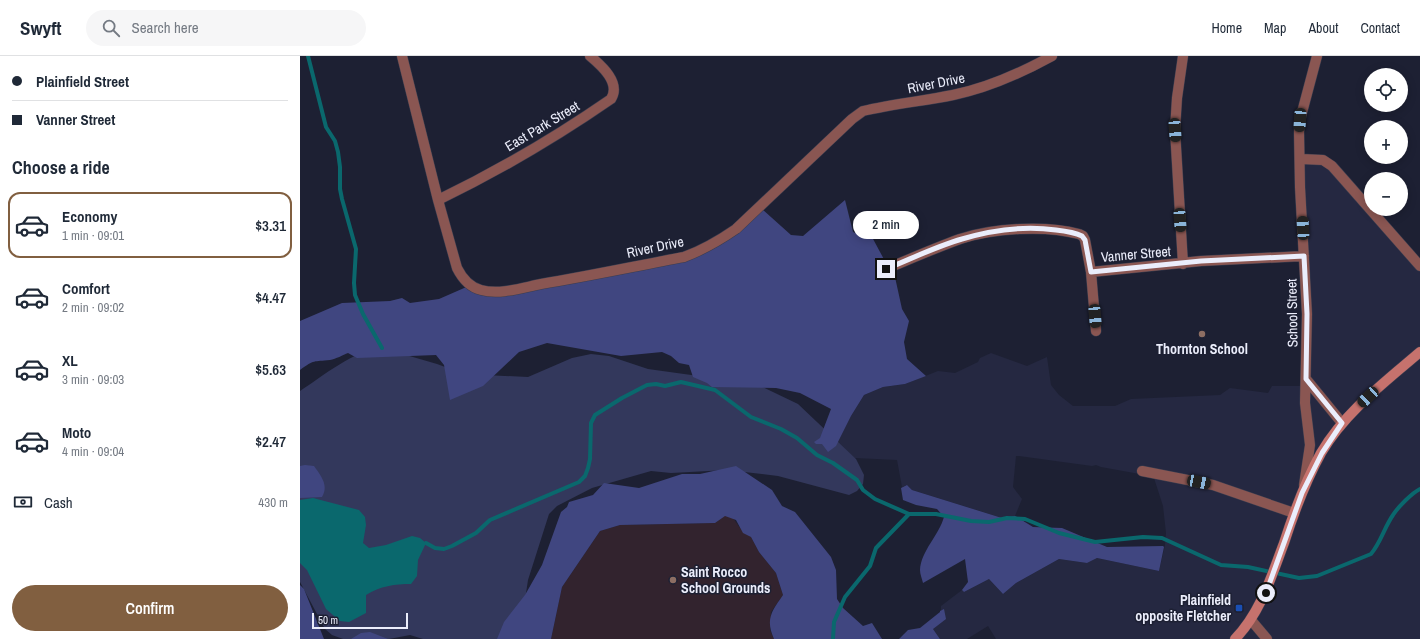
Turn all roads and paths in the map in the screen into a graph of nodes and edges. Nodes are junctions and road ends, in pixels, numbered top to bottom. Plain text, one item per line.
1 (402, 56) edge
2 (590, 56) edge
3 (1052, 56) edge
4 (1183, 56) edge
5 (1317, 56) edge
6 (1301, 159) junction
7 (438, 200) junction
8 (1304, 256) junction
9 (1183, 264) junction
10 (1420, 266) edge
11 (886, 269) dead end
12 (1091, 272) junction
13 (1096, 331) dead end
14 (1420, 352) edge
15 (1306, 379) junction
16 (1342, 423) junction
17 (1142, 472) dead end
18 (1302, 493) junction
19 (1294, 513) junction
20 (1251, 620) junction
21 (1235, 639) edge
22 (1267, 639) edge

1 - 7 street, River Drive
2 - 7 street, East Park Street
3 - 7 street, River Drive
4 - 9 street
5 - 6 street, School Street
6 - 8 street, School Street
6 - 10 street
8 - 9 street, Vanner Street
8 - 15 street, School Street
9 - 12 street, Vanner Street
11 - 12 street, Vanner Street
12 - 13 street
14 - 16 main road
15 - 16 street
15 - 18 street, School Street
16 - 18 main road
17 - 19 street
18 - 19 main road
19 - 20 main road
20 - 21 main road
20 - 22 street

